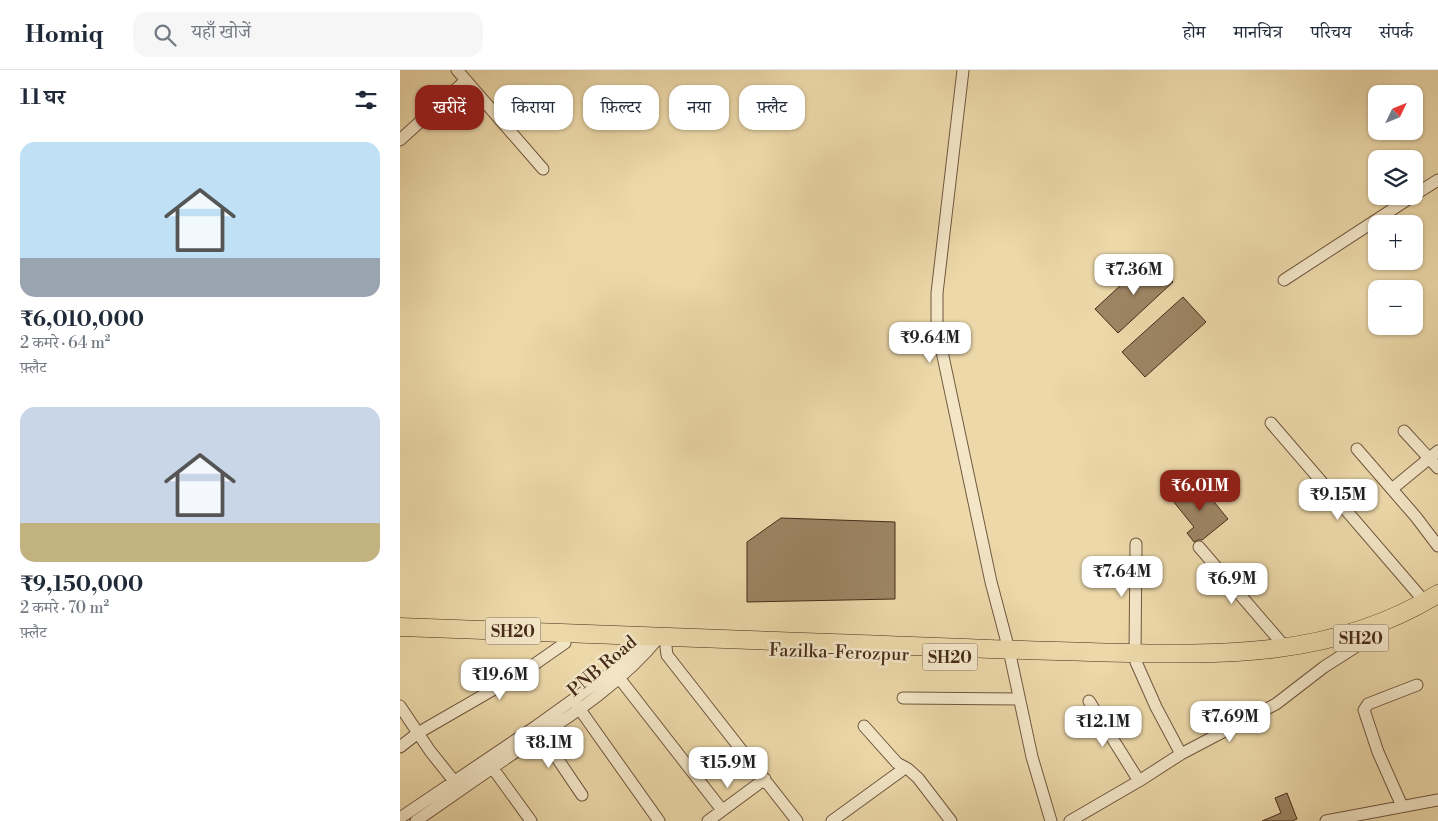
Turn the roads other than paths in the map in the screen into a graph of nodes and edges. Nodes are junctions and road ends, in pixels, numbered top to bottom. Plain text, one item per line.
1 (457, 70) edge
2 (963, 70) edge
3 (466, 80) junction
4 (400, 140) edge
5 (543, 169) dead end
6 (1438, 181) edge
7 (1423, 190) edge
8 (1399, 205) edge
9 (1284, 280) dead end
10 (1271, 423) dead end
11 (1404, 431) dead end
12 (1358, 449) dead end
13 (1434, 455) edge
14 (1438, 468) edge
15 (1392, 489) junction
16 (1136, 544) dead end
17 (1438, 546) edge
18 (1199, 547) dead end
19 (1434, 600) edge
20 (400, 628) edge
21 (1367, 636) junction
22 (400, 637) edge
23 (656, 641) junction
24 (565, 643) junction
25 (1280, 651) junction
26 (1009, 655) junction
27 (1136, 658) junction
28 (617, 674) junction
29 (1417, 685) dead end
30 (903, 698) dead end
31 (1019, 699) junction
32 (1089, 702) dead end
33 (576, 704) junction
34 (400, 706) edge
35 (864, 726) dead end
36 (539, 731) junction
37 (418, 733) junction
38 (400, 747) edge
39 (1181, 754) junction
40 (490, 764) junction
41 (905, 768) junction
42 (765, 779) junction
43 (454, 781) junction
44 (1139, 781) junction
45 (582, 795) dead end
46 (1438, 800) edge
47 (1402, 806) junction
48 (722, 810) junction
49 (400, 818) edge
50 (1360, 818) edge
51 (416, 821) edge
52 (531, 821) edge
53 (659, 821) edge
54 (708, 821) edge
55 (797, 821) edge
56 (832, 821) edge
57 (951, 821) edge
58 (1051, 821) edge
59 (1070, 821) edge
60 (1326, 821) edge

1 - 3 street
2 - 26 street
3 - 4 street
3 - 5 street
6 - 7 street
8 - 9 street
10 - 19 street
11 - 13 street
12 - 15 street
13 - 14 street
13 - 15 street
15 - 17 street
16 - 27 street
18 - 25 street
19 - 21 main road, SH20
19 - 25 main road, SH20
20 - 23 main road, Fazilka-Ferozpur / SH20
21 - 25 main road, SH20
21 - 39 street
22 - 24 main road, Fazilka-Ferozpur / SH20
23 - 24 main road, Fazilka-Ferozpur / SH20
23 - 26 main road, Fazilka-Ferozpur / SH20
23 - 28 street, PNB Road
23 - 42 street
24 - 37 street
25 - 27 main road, Fazilka-Ferozpur / SH20
26 - 27 main road, Fazilka-Ferozpur / SH20
26 - 31 street
27 - 39 street
28 - 33 street, PNB Road
28 - 48 street
29 - 47 street
30 - 31 street
31 - 58 street
32 - 44 street
33 - 36 street, PNB Road
33 - 53 street
34 - 37 street
35 - 41 street
36 - 40 street, PNB Road
36 - 45 street
37 - 38 street
37 - 43 street
39 - 44 street
40 - 43 street, PNB Road
40 - 51 street, PNB Road
40 - 52 street
41 - 56 street
41 - 57 street
42 - 48 street
42 - 55 street
43 - 49 street, PNB Road
44 - 59 street
46 - 47 street
47 - 50 street
48 - 54 street
50 - 60 street

